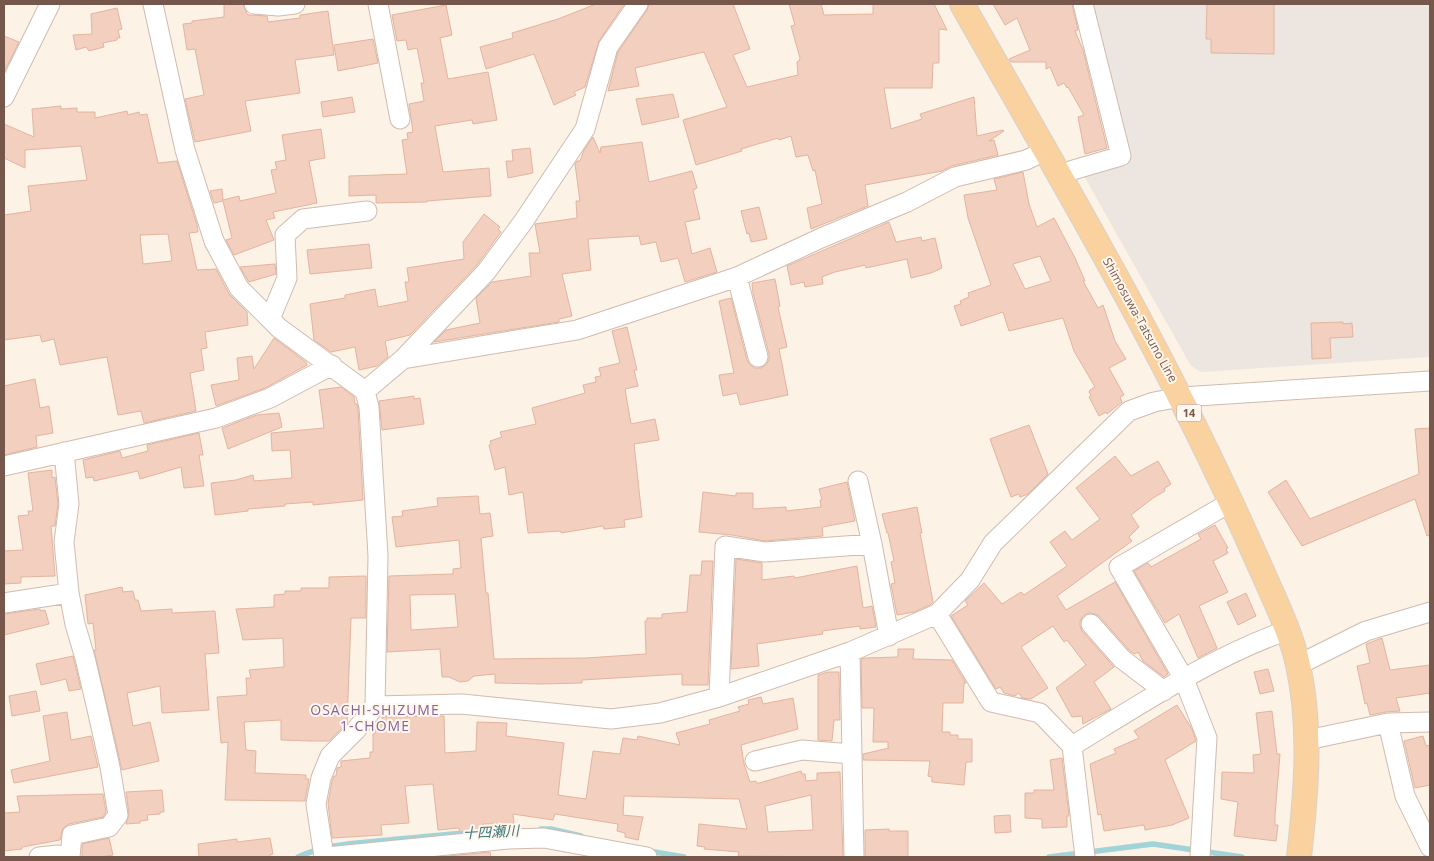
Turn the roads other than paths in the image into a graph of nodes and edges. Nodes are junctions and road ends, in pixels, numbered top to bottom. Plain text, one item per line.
1 (50, 4) edge
2 (153, 4) edge
3 (254, 4) edge
4 (295, 4) edge
5 (378, 4) edge
6 (638, 4) edge
7 (962, 4) edge
8 (1083, 4) edge
9 (4, 97) edge
10 (400, 118) dead end
11 (1046, 151) junction
12 (1061, 176) junction
13 (367, 211) dead end
14 (737, 277) junction
15 (270, 319) junction
16 (758, 356) dead end
17 (403, 359) junction
18 (332, 365) junction
19 (1430, 381) edge
20 (365, 391) junction
21 (1181, 397) junction
22 (64, 452) junction
23 (4, 466) edge
24 (858, 482) dead end
25 (1231, 502) junction
26 (872, 544) junction
27 (69, 593) junction
28 (4, 603) edge
29 (1430, 612) edge
30 (937, 614) junction
31 (1091, 624) dead end
32 (1288, 630) junction
33 (889, 636) junction
34 (850, 652) junction
35 (1298, 665) junction
36 (1184, 679) junction
37 (1164, 691) junction
38 (719, 697) junction
39 (375, 706) junction
40 (1430, 722) edge
41 (1388, 723) junction
42 (1307, 740) junction
43 (1072, 746) junction
44 (852, 754) junction
45 (755, 762) dead end
46 (1430, 846) edge
47 (39, 857) edge
48 (61, 857) edge
49 (70, 857) edge
50 (325, 857) edge
51 (647, 857) edge
52 (854, 857) edge
53 (1085, 857) edge
54 (1200, 857) edge
55 (1299, 857) edge

1 - 9 street
2 - 15 street
3 - 4 street
5 - 10 street
6 - 17 street
7 - 11 main road, Shimosuwa-Tatsuno Line / 14
8 - 12 street
11 - 12 main road, Shimosuwa-Tatsuno Line / 14
11 - 14 street
12 - 21 main road, Shimosuwa-Tatsuno Line / 14
13 - 15 street
14 - 16 street
14 - 17 street
15 - 18 street
17 - 20 street
18 - 20 street
18 - 22 street
19 - 21 street
20 - 39 street
21 - 25 main road, Shimosuwa-Tatsuno Line / 14
21 - 30 street
22 - 23 street
22 - 27 street
24 - 26 street
25 - 32 main road, Shimosuwa-Tatsuno Line / 14
25 - 36 street
26 - 33 street
26 - 38 street
27 - 28 street
27 - 49 street
29 - 35 street
30 - 33 street
30 - 43 street
31 - 37 street
32 - 35 main road, Shimosuwa-Tatsuno Line / 14
32 - 36 street
33 - 34 street
34 - 38 street
34 - 44 street
35 - 42 main road, Shimosuwa-Tatsuno Line / 14
36 - 37 street
36 - 54 street
37 - 43 street
38 - 39 street
39 - 50 street
40 - 41 street
41 - 42 street
41 - 46 street
42 - 55 main road, Shimosuwa-Tatsuno Line / 14
43 - 53 street
44 - 45 street
44 - 52 street
47 - 48 street
50 - 51 street

